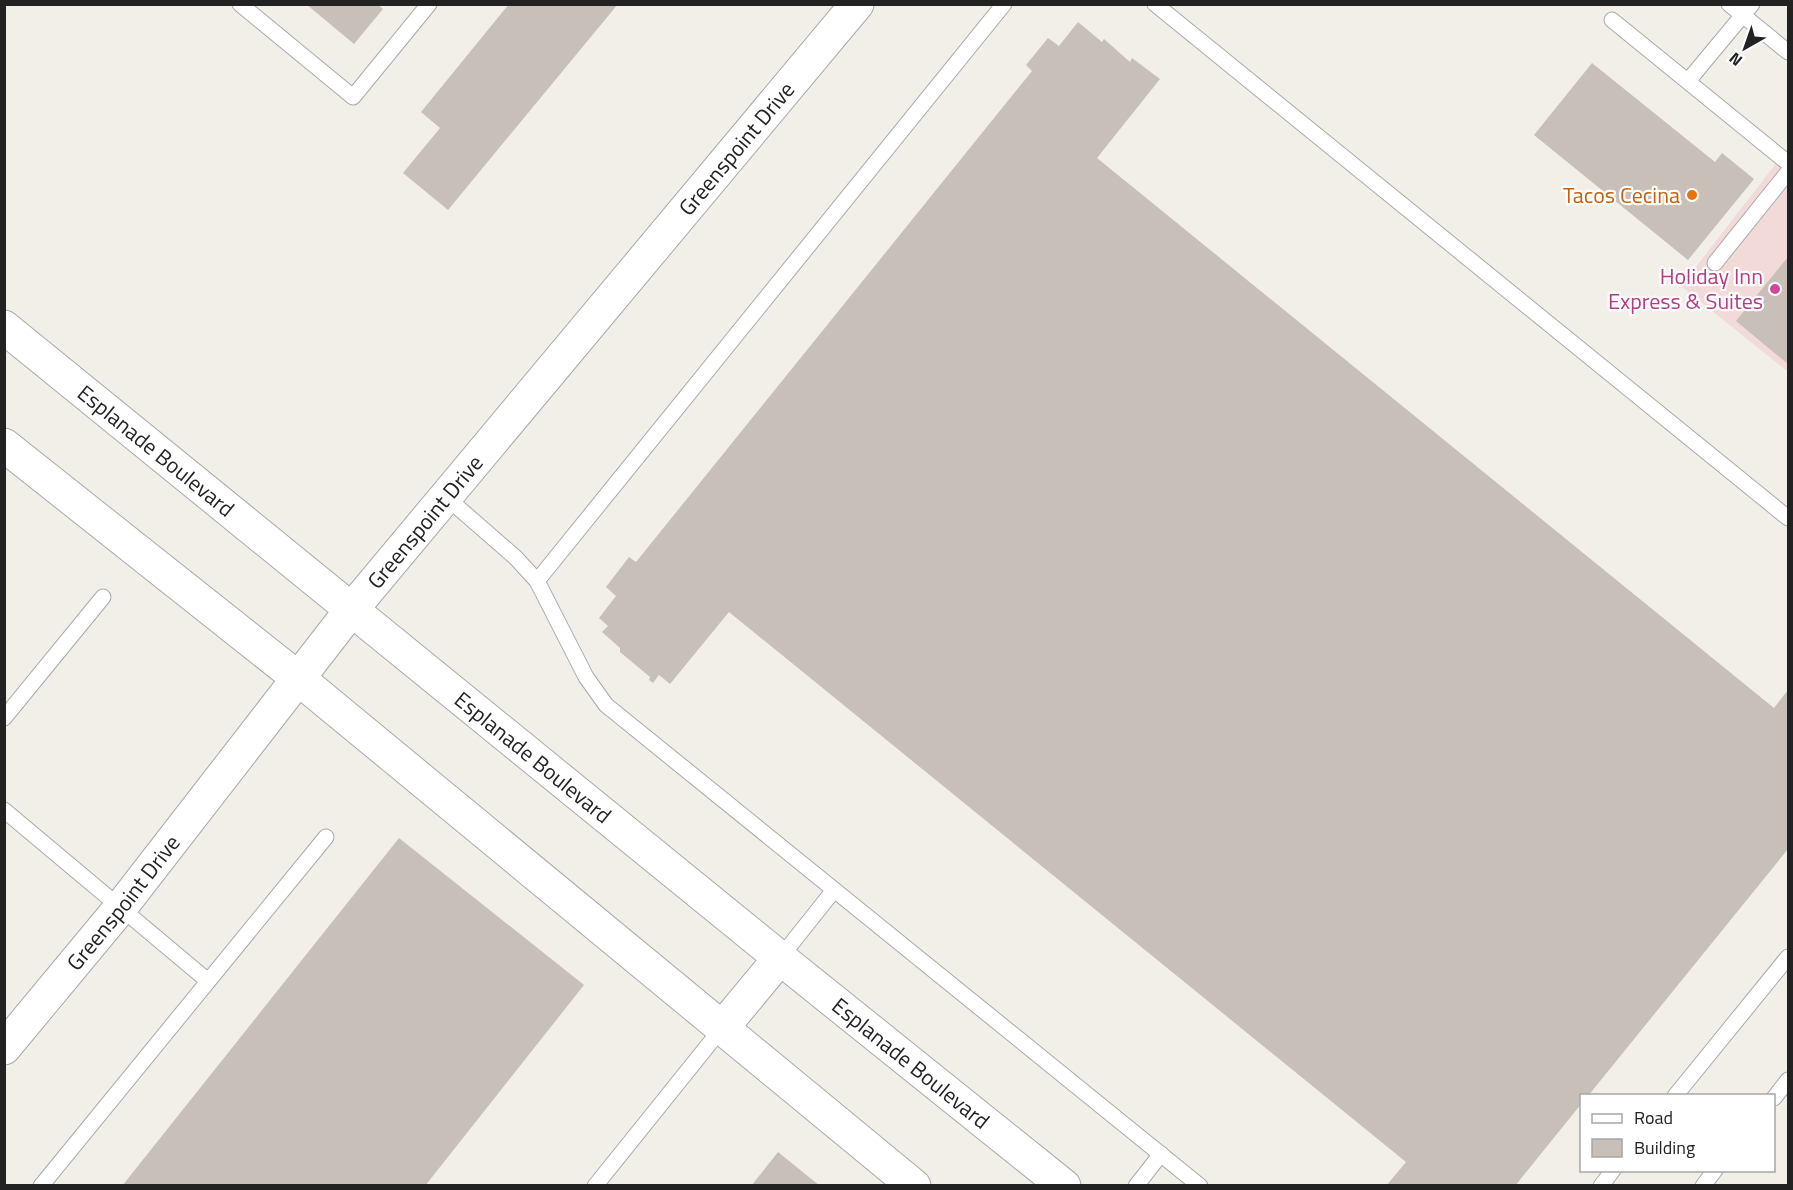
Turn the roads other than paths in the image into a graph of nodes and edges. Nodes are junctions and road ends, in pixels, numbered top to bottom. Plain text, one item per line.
1 (240, 4) edge
2 (429, 4) edge
3 (857, 4) edge
4 (1004, 4) edge
5 (1155, 4) edge
6 (1729, 4) edge
7 (1747, 10) edge
8 (1612, 20) dead end
9 (1788, 52) edge
10 (1688, 81) junction
11 (1788, 163) edge
12 (1788, 172) edge
13 (1715, 263) dead end
14 (4, 327) edge
15 (7, 453) edge
16 (447, 497) junction
17 (1788, 518) edge
18 (537, 581) junction
19 (103, 597) dead end
20 (352, 609) junction
21 (299, 679) junction
22 (4, 718) edge
23 (4, 810) edge
24 (326, 837) dead end
25 (834, 890) junction
26 (121, 907) junction
27 (1788, 957) edge
28 (780, 958) junction
29 (208, 981) junction
30 (722, 1028) junction
31 (4, 1048) edge
32 (1788, 1080) edge
33 (1676, 1094) edge
34 (1775, 1096) edge
35 (1161, 1154) junction
36 (1612, 1172) edge
37 (1713, 1172) edge
38 (41, 1185) edge
39 (595, 1185) edge
40 (914, 1185) edge
41 (1064, 1185) edge
42 (1136, 1185) edge
43 (1200, 1185) edge
44 (1601, 1185) edge
45 (1703, 1185) edge

1 - 2 lane
3 - 16 street, Greenspoint Drive
4 - 18 lane
5 - 17 lane
6 - 7 lane
7 - 9 lane
7 - 10 lane
8 - 10 lane
10 - 11 lane
12 - 13 lane
14 - 20 street, Esplanade Boulevard
15 - 21 street
16 - 18 lane
16 - 20 street, Greenspoint Drive
18 - 25 lane
19 - 22 lane
20 - 21 street, Greenspoint Drive
20 - 28 street, Esplanade Boulevard
21 - 26 street, Greenspoint Drive
21 - 30 street
23 - 26 lane
24 - 29 lane
25 - 28 lane
25 - 35 lane
26 - 29 lane
26 - 31 street, Greenspoint Drive
27 - 33 lane
28 - 30 street
28 - 41 street, Esplanade Boulevard
29 - 38 lane
30 - 39 lane
30 - 40 street
32 - 34 lane
35 - 42 lane
35 - 43 lane
36 - 44 lane
37 - 45 lane

